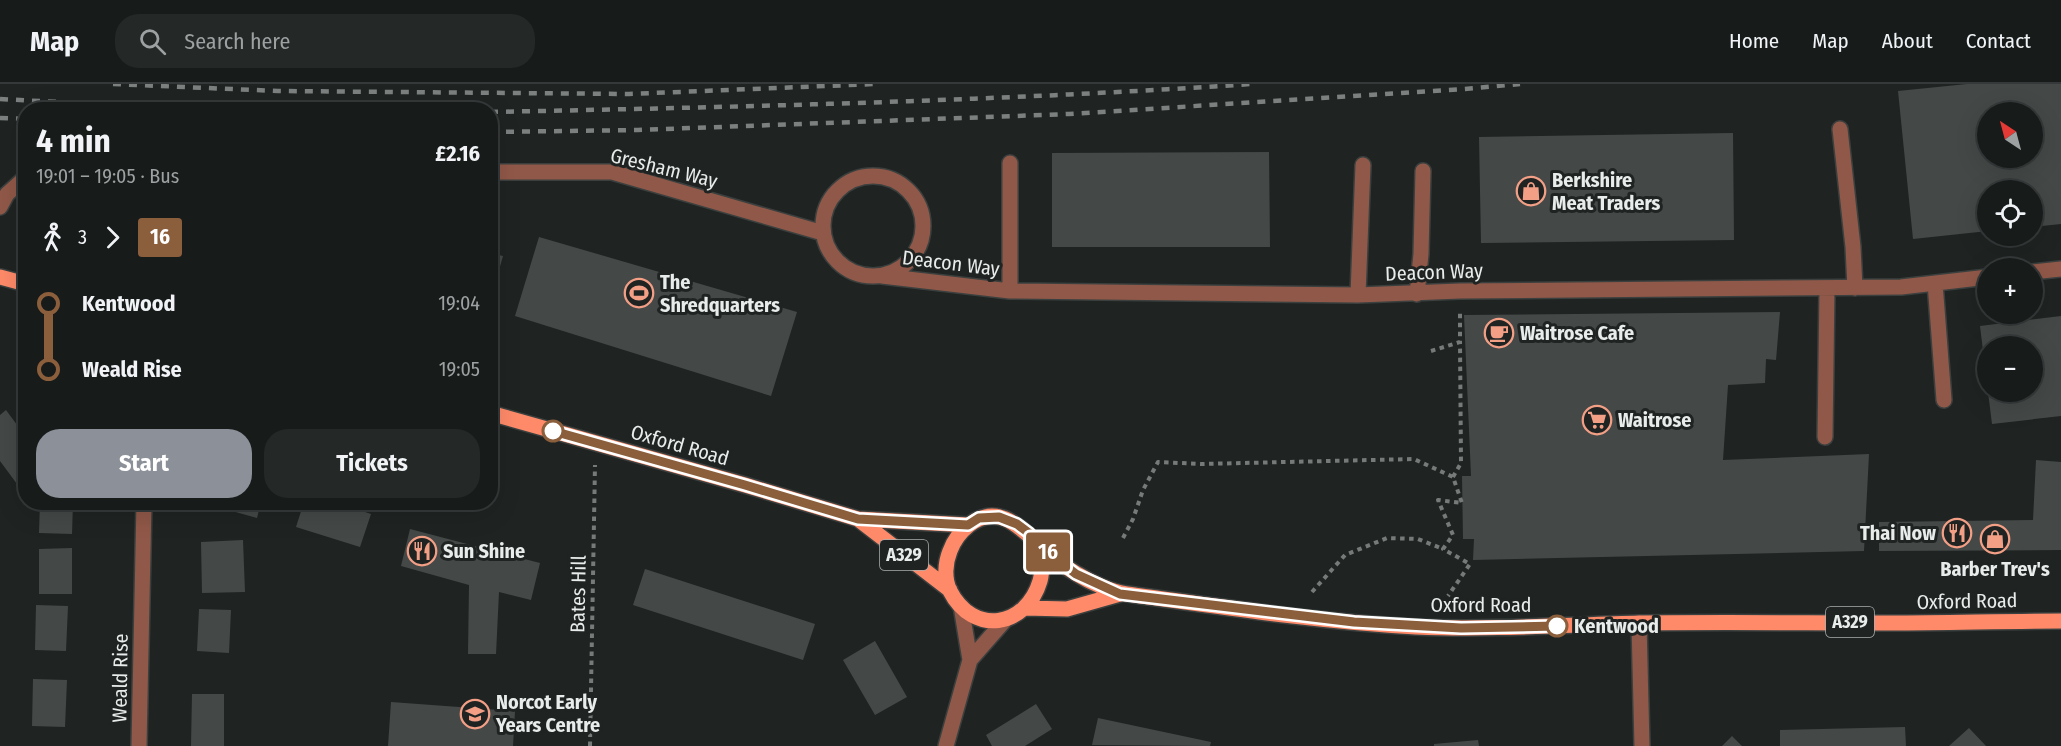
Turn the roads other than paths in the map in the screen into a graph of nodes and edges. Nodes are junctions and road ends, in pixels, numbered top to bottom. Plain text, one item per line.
1 (1840, 129) dead end
2 (1010, 163) dead end
3 (1363, 165) dead end
4 (1423, 171) dead end
5 (498, 172) edge
6 (18, 184) edge
7 (0, 207) edge
8 (823, 233) junction
9 (2061, 269) edge
10 (2043, 271) edge
11 (882, 276) junction
12 (0, 277) edge
13 (1977, 278) edge
14 (18, 282) edge
15 (1935, 283) junction
16 (1827, 288) junction
17 (1855, 288) junction
18 (1010, 291) junction
19 (1358, 294) junction
20 (1417, 294) junction
21 (1944, 400) dead end
22 (498, 415) edge
23 (1825, 437) dead end
24 (144, 510) edge
25 (858, 519) junction
26 (968, 525) junction
27 (1042, 548) junction
28 (950, 590) junction
29 (1120, 594) junction
30 (961, 606) junction
31 (1025, 608) junction
32 (1005, 620) junction
33 (2061, 621) edge
34 (1639, 623) junction
35 (970, 660) junction
36 (139, 746) edge
37 (946, 746) edge
38 (1642, 746) edge

1 - 17 street
2 - 18 street
3 - 19 street
4 - 20 street
5 - 8 street, Gresham Way
6 - 7 street
8 - 11 street, Deacon Way
8 - 11 street, Deacon Way
9 - 10 street
11 - 18 street, Deacon Way
12 - 14 main road
13 - 15 street, Deacon Way
15 - 17 street, Deacon Way
15 - 21 street
16 - 17 street, Deacon Way
16 - 20 street, Deacon Way
16 - 23 street
18 - 19 street, Deacon Way
19 - 20 street, Deacon Way
22 - 25 main road, Oxford Road / A329
24 - 36 street, Weald Rise
25 - 26 main road, Oxford Road / A329
25 - 28 main road, Oxford Road / A329
26 - 27 main road
26 - 28 main road
27 - 29 main road, Oxford Road / A329
27 - 31 main road
28 - 30 main road
29 - 31 main road, Oxford Road / A329
29 - 34 main road, Oxford Road / A329
30 - 32 main road
30 - 35 street
31 - 32 main road
32 - 35 street
33 - 34 main road, Oxford Road / A329
34 - 38 street
35 - 37 street

